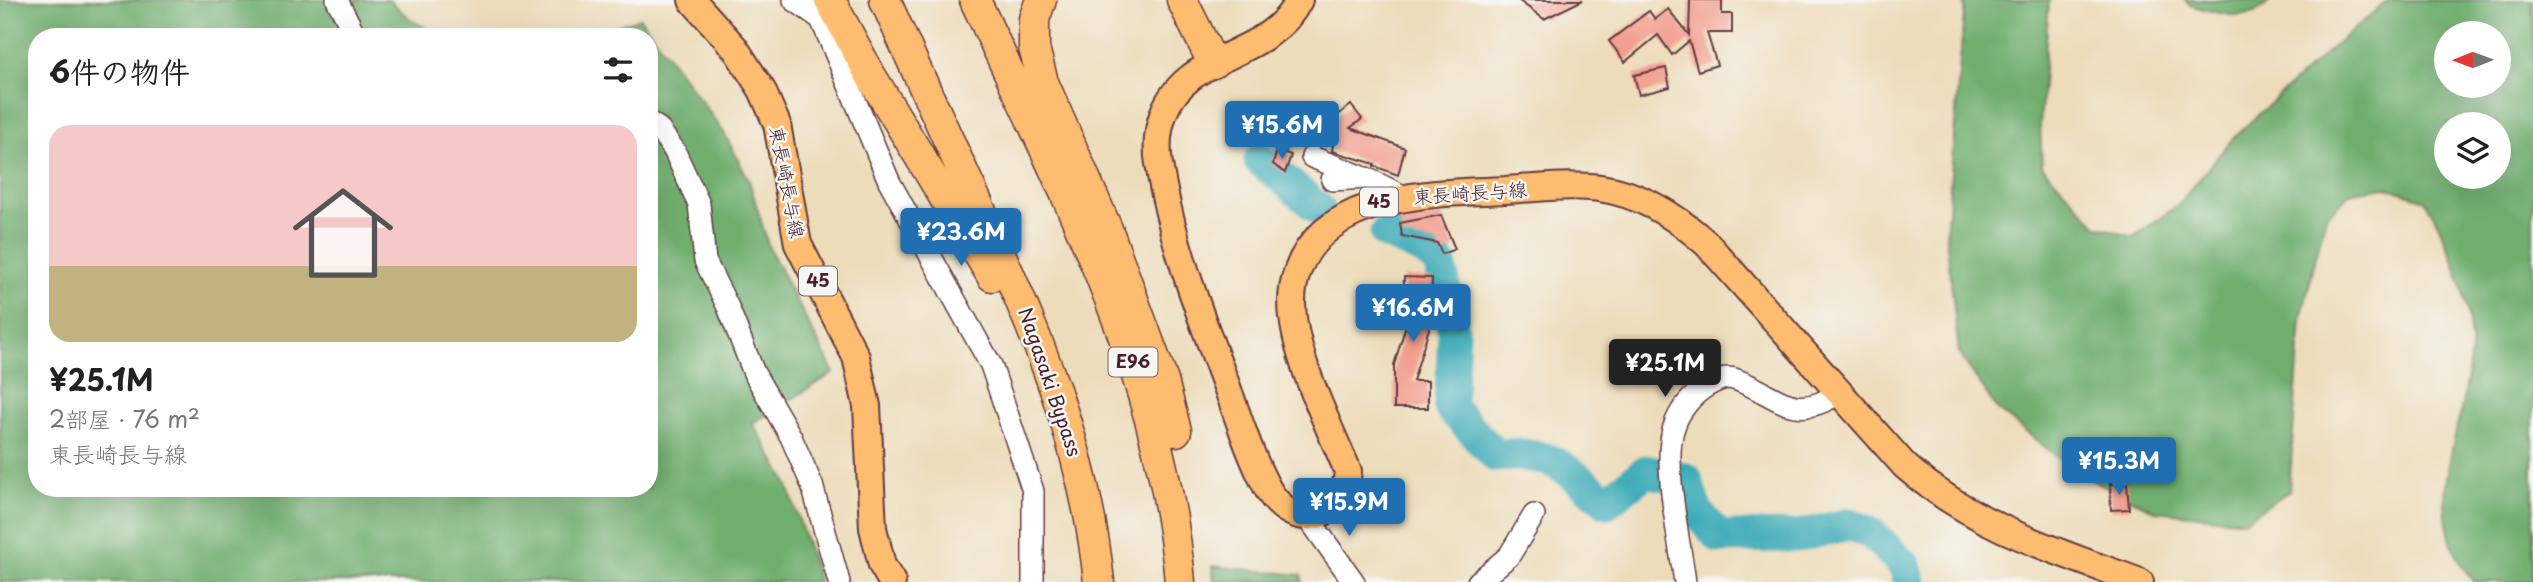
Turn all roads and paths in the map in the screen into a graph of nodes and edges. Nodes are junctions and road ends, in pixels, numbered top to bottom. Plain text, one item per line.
1 (337, 0) edge
2 (692, 0) edge
3 (794, 0) edge
4 (830, 0) edge
5 (885, 0) edge
6 (975, 0) edge
7 (1041, 0) edge
8 (1182, 0) edge
9 (1299, 0) edge
10 (351, 28) edge
11 (1213, 63) junction
12 (658, 128) edge
13 (1046, 154) junction
14 (1312, 156) dead end
15 (1366, 178) junction
16 (1332, 180) dead end
17 (1407, 198) junction
18 (1126, 285) junction
19 (1044, 356) junction
20 (1839, 393) junction
21 (1306, 515) junction
22 (1534, 515) dead end
23 (839, 582) edge
24 (892, 582) edge
25 (1034, 582) edge
26 (1099, 582) edge
27 (1180, 582) edge
28 (1199, 582) edge
29 (1354, 582) edge
30 (1478, 582) edge
31 (1685, 582) edge
32 (2140, 582) edge

1 - 10 street
2 - 24 main road, 東長崎長与線 / 45
3 - 25 street
4 - 19 highway
5 - 19 highway, Nagasaki Bypass
6 - 13 highway, E96
7 - 18 highway
8 - 11 highway
9 - 11 main road
11 - 21 main road
12 - 23 street
13 - 18 highway
13 - 27 highway, E96
14 - 15 street
15 - 16 street
15 - 17 street
17 - 20 main road, 東長崎長与線 / 45
17 - 21 main road, 東長崎長与線 / 45
18 - 28 highway
19 - 26 highway, Nagasaki Bypass
20 - 31 street
20 - 32 main road, 東長崎長与線 / 45
21 - 29 street
22 - 30 street

